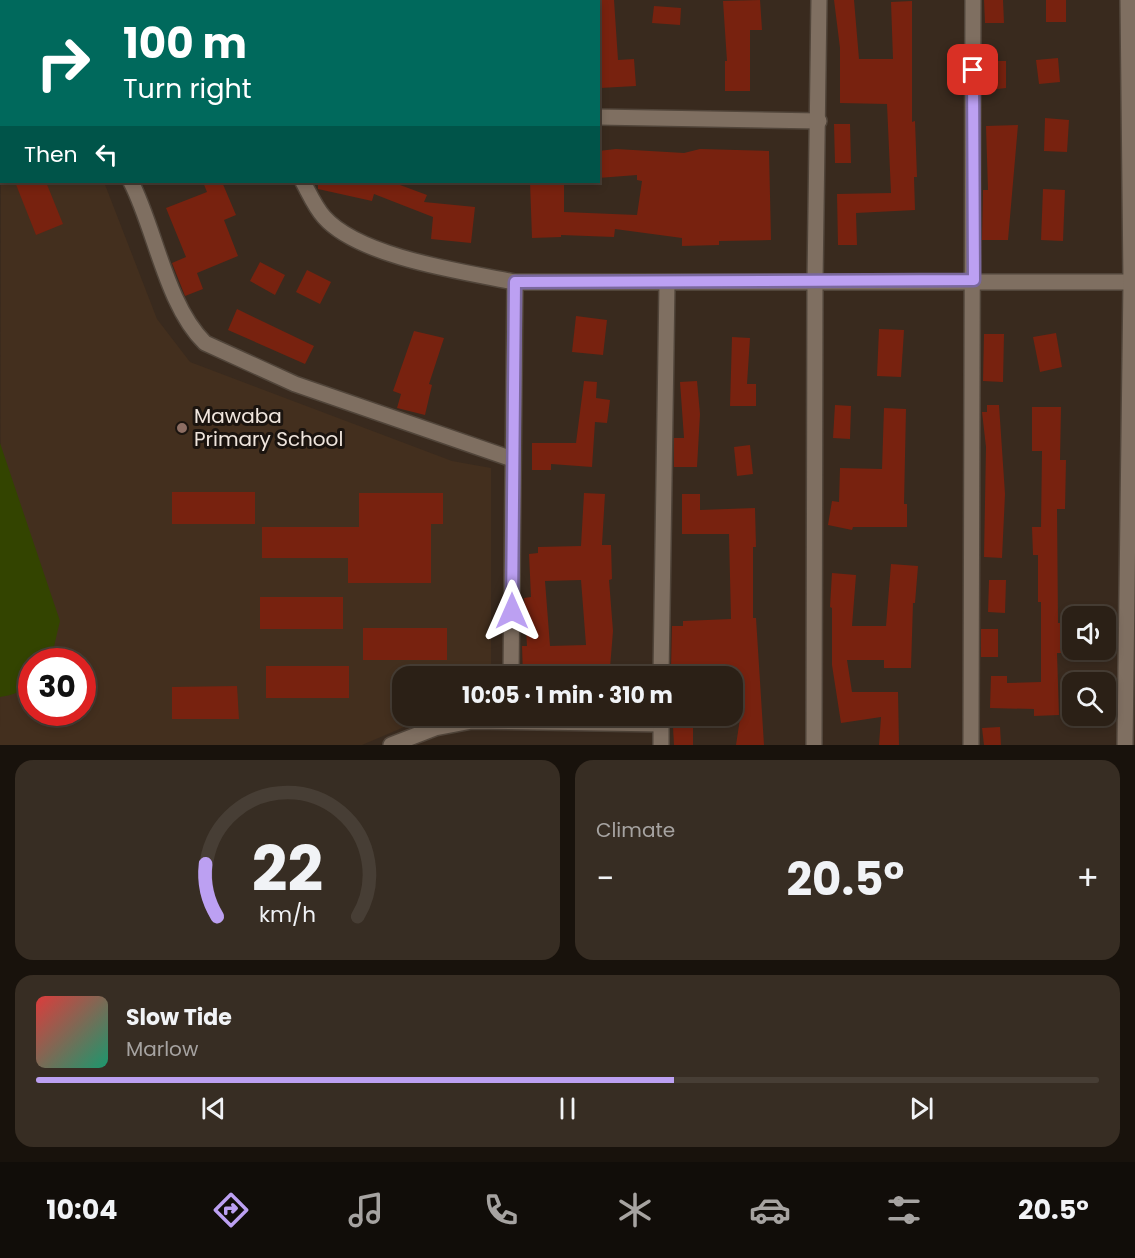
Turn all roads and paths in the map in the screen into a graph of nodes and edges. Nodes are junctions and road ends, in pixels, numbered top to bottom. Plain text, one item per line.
1 (819, 0) edge
2 (973, 0) edge
3 (1128, 0) edge
4 (600, 117) edge
5 (819, 122) junction
6 (136, 183) edge
7 (304, 183) edge
8 (974, 280) junction
9 (815, 281) junction
10 (515, 282) junction
11 (1133, 282) edge
12 (667, 283) junction
13 (512, 459) junction
14 (511, 666) edge
15 (661, 666) edge
16 (446, 726) edge
17 (661, 726) edge
18 (390, 745) edge
19 (661, 745) edge
20 (814, 745) edge
21 (971, 745) edge
22 (1125, 745) edge

1 - 5 street
2 - 8 street
3 - 11 street
4 - 5 street
5 - 9 street
6 - 13 street
7 - 10 street
8 - 9 street
8 - 11 street
8 - 21 street
9 - 12 street
9 - 20 street
10 - 12 street
10 - 13 street
11 - 22 street
12 - 15 street
13 - 14 street
16 - 18 street
17 - 19 street

